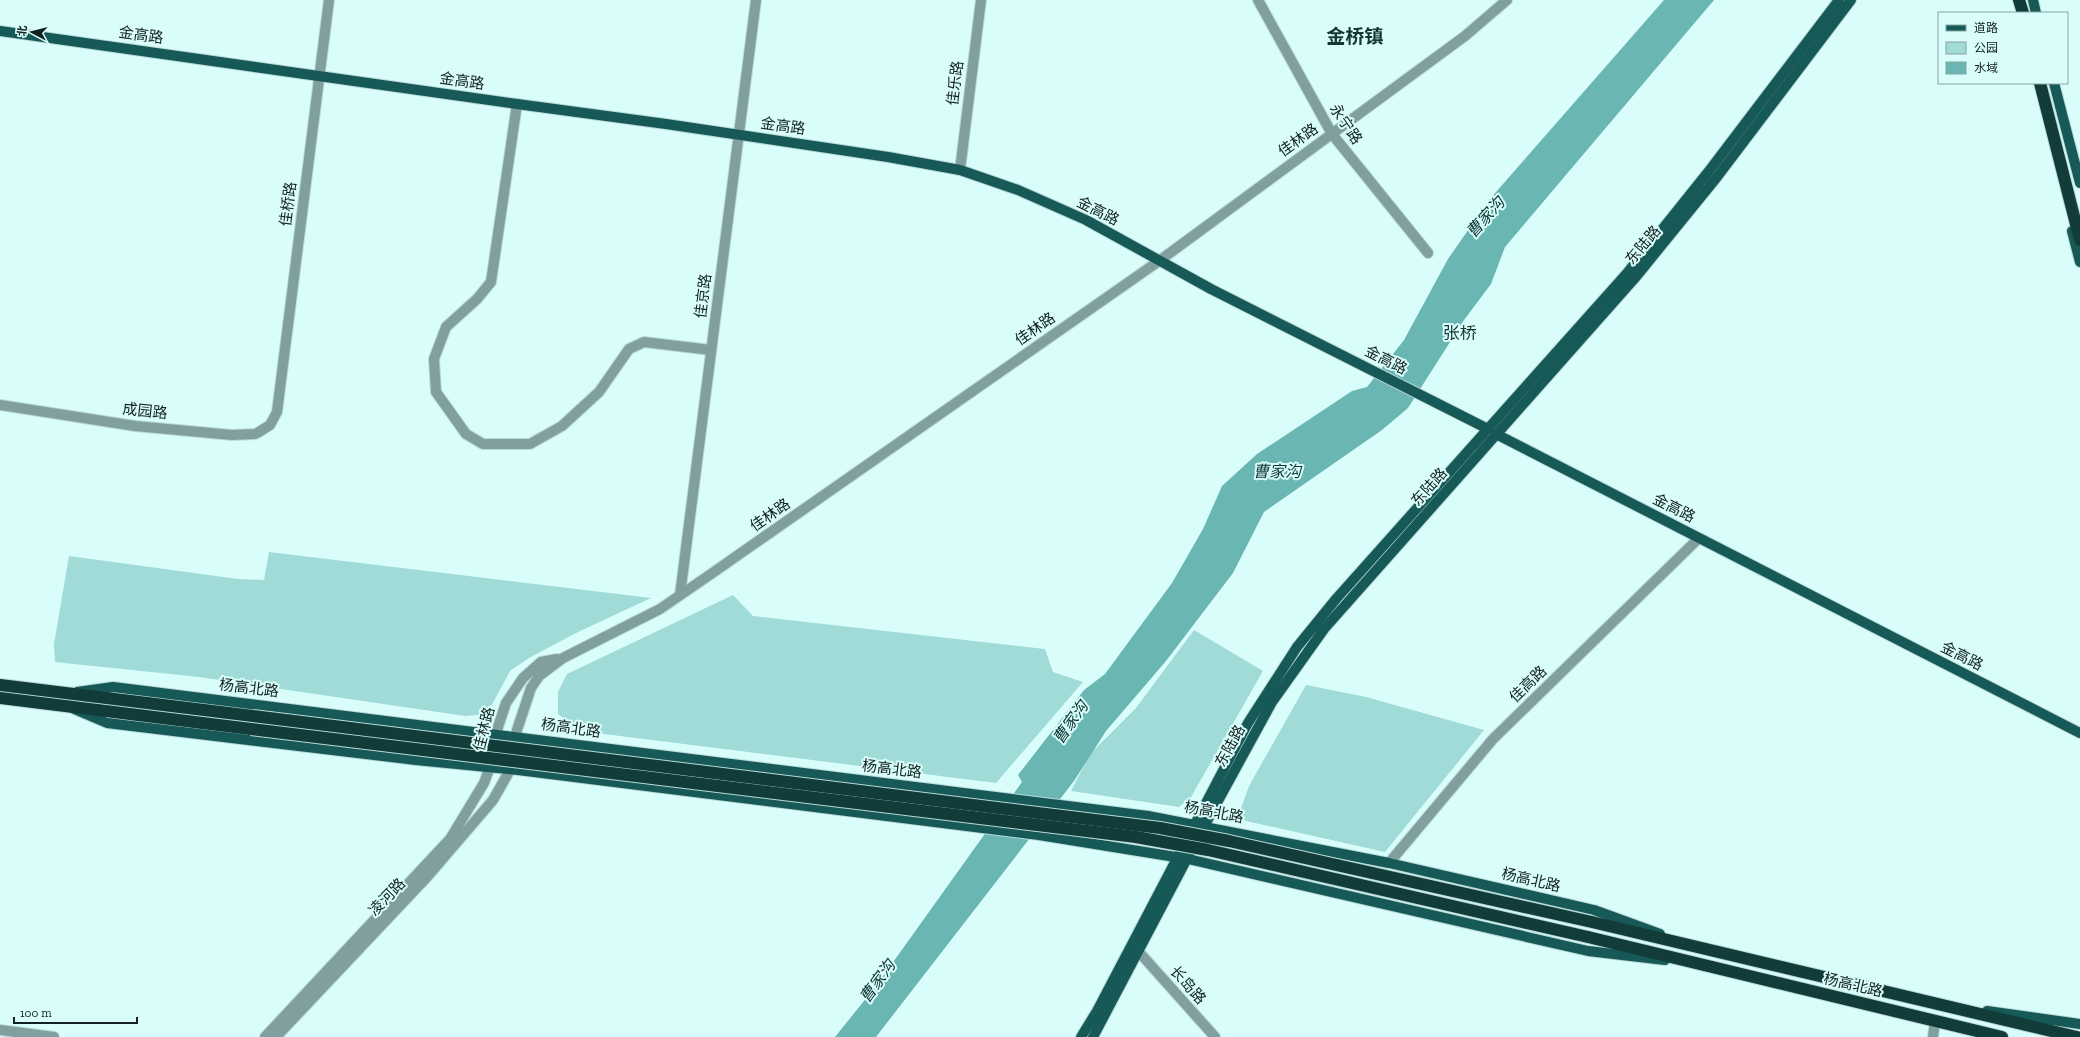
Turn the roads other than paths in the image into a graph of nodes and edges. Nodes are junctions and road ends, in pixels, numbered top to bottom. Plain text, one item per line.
1 (330, 0) edge
2 (756, 0) edge
3 (981, 0) edge
4 (1258, 0) edge
5 (1508, 0) edge
6 (1838, 0) edge
7 (1851, 0) edge
8 (2014, 0) edge
9 (2019, 0) edge
10 (2027, 0) edge
11 (2033, 0) edge
12 (2017, 12) edge
13 (2023, 12) edge
14 (2030, 12) edge
15 (2036, 12) edge
16 (0, 30) edge
17 (320, 77) junction
18 (2036, 84) edge
19 (2040, 84) edge
20 (2048, 84) edge
21 (2054, 84) edge
22 (517, 104) junction
23 (1332, 134) junction
24 (741, 136) junction
25 (960, 170) junction
26 (2080, 183) edge
27 (2080, 212) edge
28 (2080, 240) edge
29 (1428, 253) dead end
30 (1159, 260) junction
31 (2080, 262) edge
32 (711, 350) junction
33 (0, 405) edge
34 (277, 412) joint
35 (1492, 432) junction
36 (1700, 538) junction
37 (684, 593) junction
38 (563, 658) junction
39 (0, 685) edge
40 (68, 693) junction
41 (0, 698) edge
42 (67, 706) junction
43 (2080, 733) edge
44 (496, 736) junction
45 (516, 737) junction
46 (490, 767) junction
47 (510, 770) junction
48 (1199, 825) junction
49 (1177, 857) junction
50 (1188, 859) junction
51 (1389, 863) junction
52 (1700, 948) junction
53 (1139, 952) junction
54 (1696, 964) junction
55 (1939, 1004) junction
56 (1935, 1021) junction
57 (288, 1024) junction
58 (2080, 1024) edge
59 (0, 1030) edge
60 (54, 1037) edge
61 (265, 1037) edge
62 (276, 1037) edge
63 (288, 1037) edge
64 (1081, 1037) edge
65 (1093, 1037) edge
66 (1215, 1037) edge
67 (1933, 1037) edge
68 (2002, 1037) edge
69 (2077, 1037) edge

1 - 17 street, 佳桥路
2 - 24 street, 佳京路
3 - 25 street, 佳乐路
4 - 23 street, 永宁路
5 - 23 street, 佳林路
6 - 35 main road, 东陆路
7 - 35 main road, 东陆路
8 - 12 main road
9 - 13 highway
10 - 14 highway
11 - 15 main road
16 - 17 main road, 金高路
17 - 22 main road, 金高路
17 - 34 street, 佳桥路
18 - 31 main road
19 - 28 highway
20 - 27 highway
21 - 26 main road
22 - 24 main road, 金高路
22 - 32 street
23 - 29 street, 永宁路
23 - 30 street, 佳林路
24 - 25 main road, 金高路
24 - 32 street, 佳京路
24 - 37 street, 佳京路
25 - 30 main road, 金高路
30 - 35 main road, 金高路
30 - 37 street, 佳林路
32 - 37 street, 佳京路
33 - 34 street, 成园路
35 - 36 main road, 金高路
35 - 48 main road, 东陆路
36 - 43 main road, 金高路
36 - 51 street, 佳高路
37 - 38 street, 佳林路
38 - 44 street, 佳林路
38 - 45 street, 佳林路
39 - 40 highway, 杨高北路
40 - 44 main road, 杨高北路
40 - 52 highway, 杨高北路, bridge
41 - 42 highway, 杨高北路
42 - 46 main road, 杨高北路
42 - 54 highway, 杨高北路, bridge
44 - 45 main road, 杨高北路
44 - 46 street, 佳林路
45 - 47 street, 佳林路
45 - 48 main road, 杨高北路
46 - 47 main road, 杨高北路
46 - 61 street, 凌河路
47 - 49 main road, 杨高北路
47 - 57 street, 凌河路
48 - 49 main road, 东陆路
48 - 50 main road, 东陆路
48 - 51 main road, 杨高北路
49 - 50 main road, 杨高北路
49 - 64 main road, 东陆路
50 - 53 main road, 东陆路
50 - 54 main road, 杨高北路
51 - 52 main road, 杨高北路
52 - 55 highway, 杨高北路
53 - 65 main road, 东陆路
53 - 66 street, 长岛路
54 - 56 highway, 杨高北路
55 - 58 main road, 杨高北路
55 - 69 highway, 杨高北路
56 - 67 street
56 - 68 highway, 杨高北路
57 - 62 street, 凌河路
57 - 63 street
59 - 60 street

